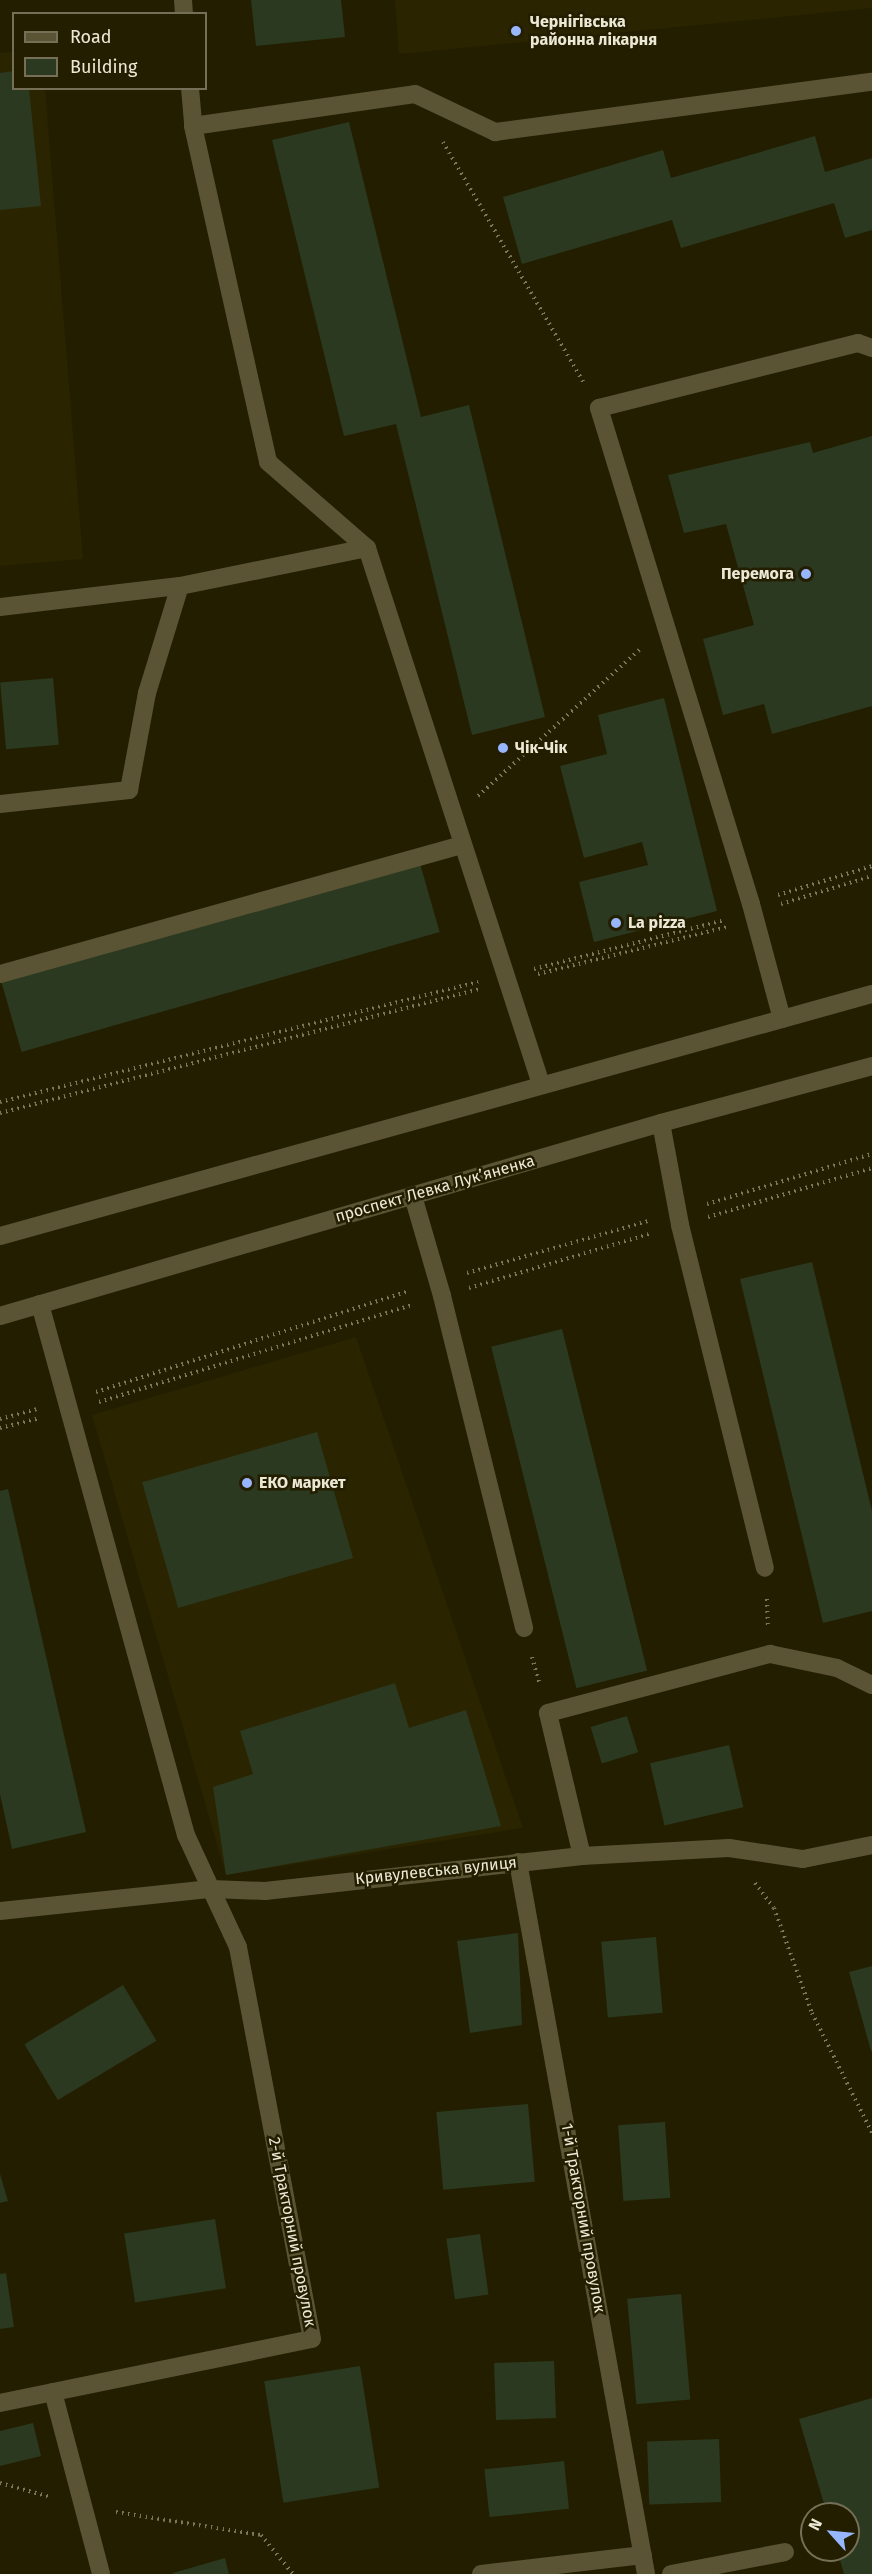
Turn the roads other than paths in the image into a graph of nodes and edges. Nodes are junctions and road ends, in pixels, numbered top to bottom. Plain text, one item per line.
1 (872, 82) edge
2 (190, 90) edge
3 (193, 126) junction
4 (872, 348) edge
5 (368, 548) junction
6 (180, 586) junction
7 (0, 607) edge
8 (0, 804) edge
9 (461, 845) junction
10 (0, 974) edge
11 (872, 994) edge
12 (782, 1019) junction
13 (872, 1066) edge
14 (541, 1084) junction
15 (661, 1123) junction
16 (413, 1196) junction
17 (0, 1236) edge
18 (40, 1304) junction
19 (0, 1316) edge
20 (765, 1568) road end
21 (524, 1628) road end
22 (872, 1685) edge
23 (872, 1845) edge
24 (582, 1856) junction
25 (518, 1862) junction
26 (210, 1889) junction
27 (0, 1911) edge
28 (53, 2392) junction
29 (0, 2403) edge
30 (785, 2552) dead end
31 (643, 2555) junction
32 (101, 2574) edge
33 (481, 2574) edge
34 (646, 2574) edge
35 (671, 2574) edge

1 - 3 street
2 - 3 street
3 - 5 street
4 - 12 street
5 - 6 street
5 - 9 street
6 - 7 street
6 - 8 street
9 - 10 street
9 - 14 street
11 - 12 street
12 - 14 street
13 - 15 street, проспект Левка Лукʼяненка
14 - 17 street
15 - 16 street, проспект Левка Лукʼяненка
15 - 20 street
16 - 18 street, проспект Левка Лукʼяненка
16 - 21 street
18 - 19 street, проспект Левка Лукʼяненка
18 - 26 street
22 - 24 street
23 - 24 street, Кривулевська вулиця
24 - 25 street, Кривулевська вулиця
25 - 26 street, Кривулевська вулиця
25 - 31 street, 1-й Тракторний провулок
26 - 27 street, Кривулевська вулиця
26 - 28 street, 2-й Тракторний провулок
28 - 29 street, 2-й Тракторний провулок
28 - 32 street
30 - 35 street
31 - 33 street
31 - 34 street, 1-й Тракторний провулок

